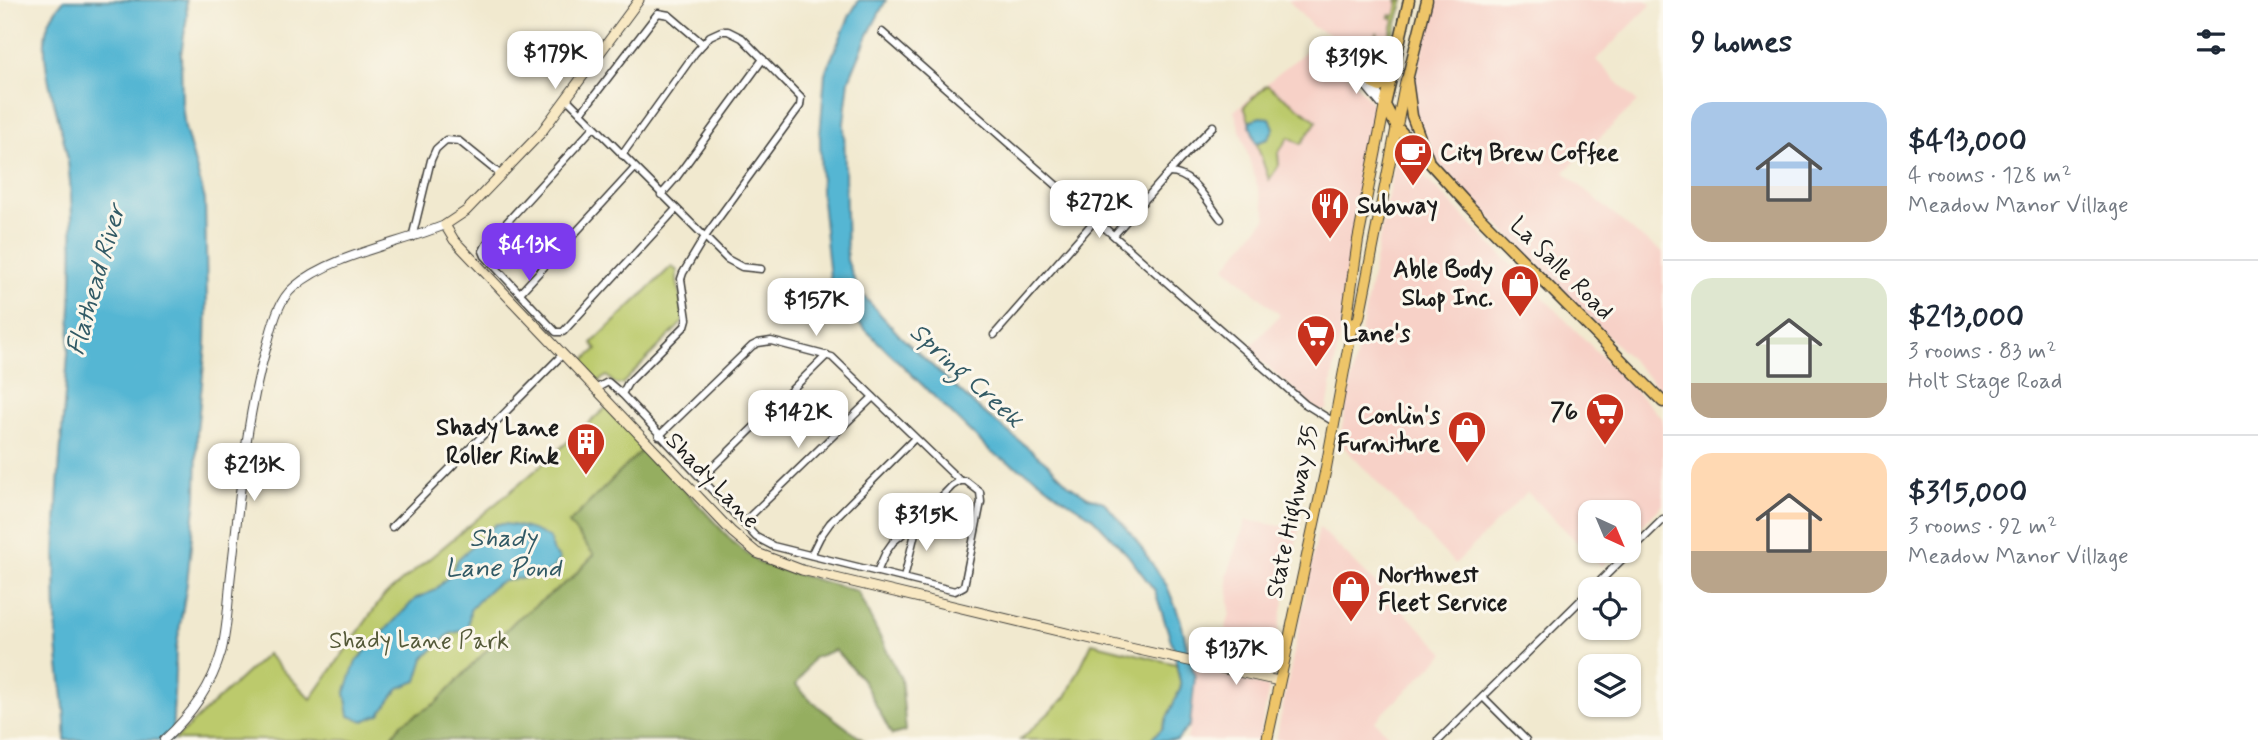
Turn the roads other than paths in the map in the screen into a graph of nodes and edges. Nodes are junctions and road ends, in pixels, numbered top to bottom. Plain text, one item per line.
1 (639, 0) edge
2 (1409, 0) edge
3 (1427, 0) edge
4 (883, 32) dead end
5 (703, 44) junction
6 (763, 59) junction
7 (1409, 72) junction
8 (1392, 77) junction
9 (1373, 84) junction
10 (567, 99) junction
11 (1385, 105) junction
12 (581, 113) junction
13 (1213, 126) dead end
14 (1396, 126) junction
15 (594, 127) junction
16 (622, 155) junction
17 (1430, 164) junction
18 (635, 168) junction
19 (1169, 173) junction
20 (501, 175) junction
21 (661, 195) junction
22 (676, 209) junction
23 (1096, 219) junction
24 (1221, 219) dead end
25 (445, 225) junction
26 (1114, 235) junction
27 (412, 238) junction
28 (704, 238) junction
29 (761, 269) dead end
30 (520, 293) junction
31 (1351, 333) junction
32 (994, 335) dead end
33 (563, 354) junction
34 (827, 355) junction
35 (597, 388) junction
36 (622, 394) junction
37 (873, 397) junction
38 (1663, 402) edge
39 (1334, 422) junction
40 (659, 436) junction
41 (915, 438) junction
42 (701, 479) junction
43 (960, 481) junction
44 (1663, 519) edge
45 (918, 521) junction
46 (743, 523) junction
47 (392, 527) dead end
48 (811, 555) junction
49 (877, 572) junction
50 (890, 575) junction
51 (1604, 577) edge
52 (904, 578) junction
53 (886, 590) junction
54 (1578, 603) edge
55 (1279, 681) junction
56 (1483, 697) junction
57 (164, 740) edge
58 (1267, 740) edge
59 (1439, 740) edge
60 (1526, 740) edge

1 - 10 main road
2 - 8 highway
3 - 7 highway
4 - 23 street
5 - 6 street
5 - 12 street
5 - 16 street
6 - 21 street
6 - 28 street
7 - 14 main road, State Highway 35
7 - 17 highway
8 - 9 highway
8 - 11 highway
9 - 11 street
9 - 11 street
10 - 12 street
10 - 20 main road
11 - 14 highway, La Salle Road
11 - 31 main road, State Highway 35
12 - 15 street
13 - 19 street
14 - 17 highway, La Salle Road
14 - 31 main road, State Highway 35
15 - 16 street
15 - 30 street
16 - 18 street
17 - 38 highway, La Salle Road
18 - 21 street
18 - 30 street
19 - 24 street
19 - 26 street
20 - 25 main road
20 - 27 street
21 - 22 street
22 - 28 street
22 - 30 street
23 - 26 street
23 - 32 street
25 - 27 street
25 - 33 main road, Shady Lane
26 - 39 street
27 - 57 street
28 - 29 street
28 - 36 street
31 - 39 main road, State Highway 35
33 - 35 main road, Shady Lane
33 - 47 street
34 - 37 street
34 - 40 street
34 - 42 street
35 - 36 street
35 - 53 main road, Shady Lane
36 - 40 street
37 - 41 street
37 - 46 street
39 - 55 main road, State Highway 35
40 - 42 street
41 - 43 street
41 - 48 street
42 - 46 street
43 - 45 street
43 - 52 street
44 - 51 street
45 - 49 street
45 - 52 street
46 - 48 street
48 - 49 street
49 - 50 street
50 - 52 street
50 - 53 street
53 - 55 main road, Shady Lane
54 - 56 street
55 - 58 main road, State Highway 35
56 - 59 street
56 - 60 street

